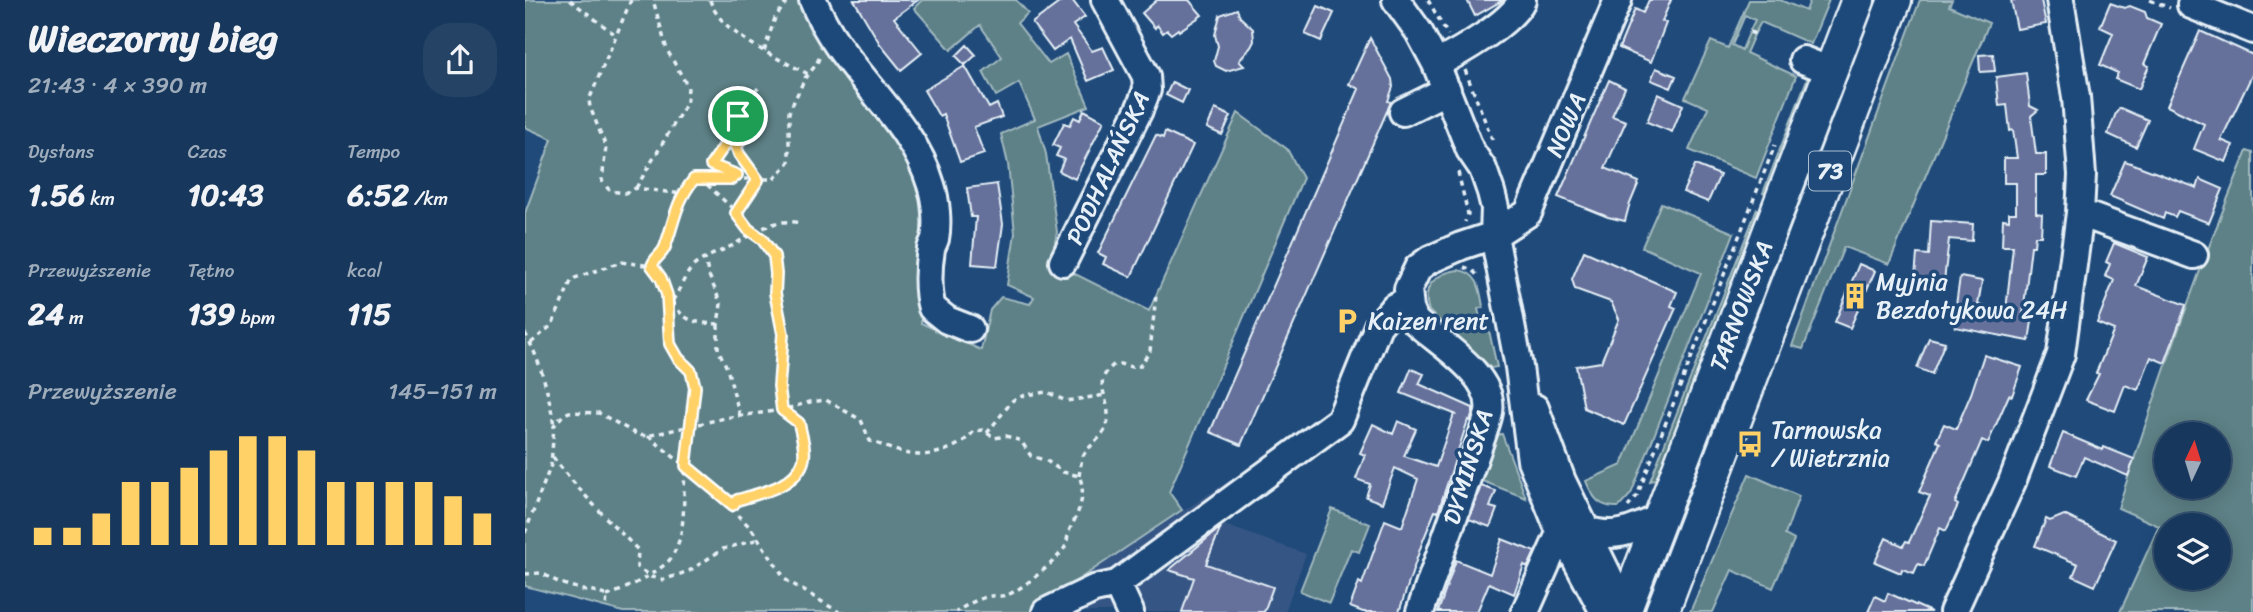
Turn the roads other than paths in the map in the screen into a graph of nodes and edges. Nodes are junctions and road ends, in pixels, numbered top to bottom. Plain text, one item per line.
1 (813, 0) edge
2 (1105, 0) edge
3 (1396, 0) edge
4 (1522, 0) edge
5 (1618, 0) edge
6 (1858, 0) edge
7 (1895, 0) edge
8 (2060, 0) edge
9 (2188, 2) edge
10 (2253, 30) edge
11 (1436, 64) junction
12 (1447, 90) junction
13 (1403, 111) dead end
14 (2080, 213) junction
15 (1494, 235) junction
16 (2194, 255) dead end
17 (1063, 262) dead end
18 (1409, 300) junction
19 (970, 329) dead end
20 (1661, 517) junction
21 (1573, 531) junction
22 (1117, 584) junction
23 (1046, 612) edge
24 (1130, 612) edge
25 (1420, 612) edge
26 (1525, 612) edge
27 (1620, 612) edge
28 (1662, 612) edge
29 (1953, 612) edge

1 - 19 street
2 - 17 street, PODHALAŃSKA
3 - 11 street
4 - 11 street
5 - 15 street, NOWA
6 - 20 main road, TARNOWSKA / 73
7 - 28 main road, TARNOWSKA / 73
8 - 14 street
9 - 10 street
11 - 12 street
12 - 13 street
12 - 15 street
14 - 16 street
14 - 29 street
15 - 18 street
15 - 21 street
18 - 22 street
18 - 25 street, DYMIŃSKA
20 - 21 street
20 - 27 main road, TARNOWSKA / 73
21 - 26 street
21 - 27 street
22 - 23 street
22 - 24 street

